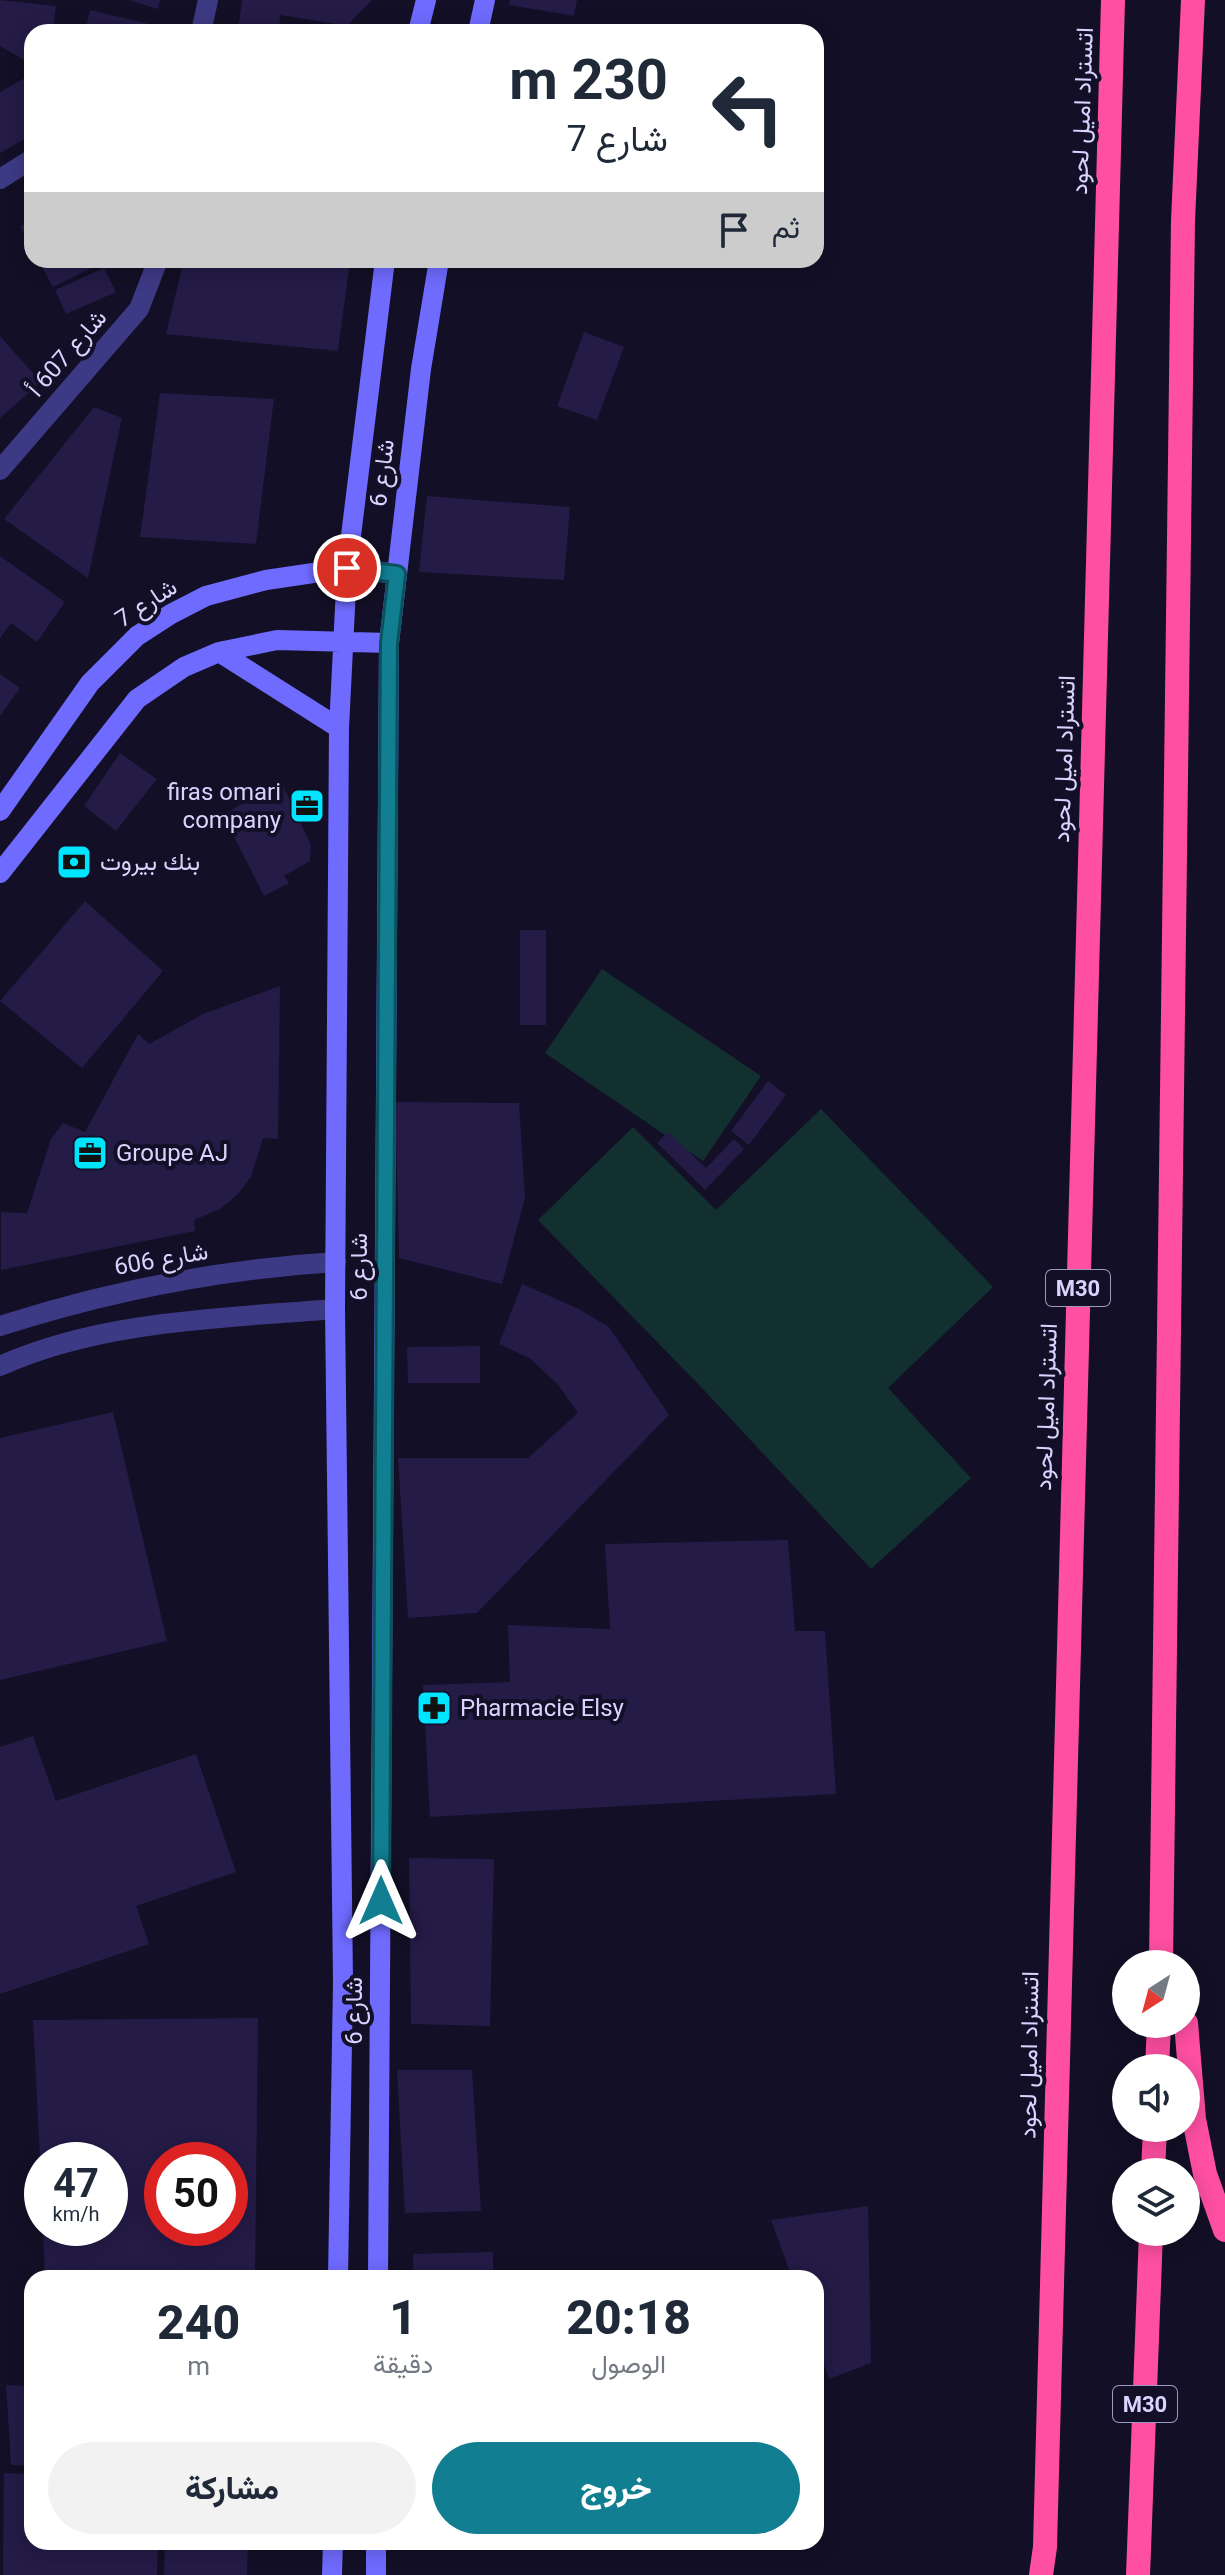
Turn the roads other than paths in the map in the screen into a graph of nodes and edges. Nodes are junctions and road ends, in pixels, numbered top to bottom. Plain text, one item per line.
1 (208, 0) edge
2 (426, 0) edge
3 (485, 0) edge
4 (1113, 0) edge
5 (1193, 0) edge
6 (203, 24) edge
7 (420, 24) edge
8 (480, 24) edge
9 (24, 164) edge
10 (0, 179) edge
11 (155, 268) edge
12 (384, 268) edge
13 (438, 268) edge
14 (0, 470) edge
15 (347, 568) junction
16 (397, 574) junction
17 (345, 640) junction
18 (389, 643) junction
19 (219, 652) junction
20 (339, 728) junction
21 (0, 811) edge
22 (0, 873) edge
23 (336, 1262) junction
24 (335, 1309) junction
25 (0, 1326) edge
26 (0, 1366) edge
27 (1164, 1887) junction
28 (1162, 1950) edge
29 (1174, 1950) edge
30 (1189, 2038) edge
31 (1225, 2230) edge
32 (1150, 2246) edge
33 (338, 2270) edge
34 (378, 2270) edge
35 (333, 2550) edge
36 (376, 2550) edge
37 (332, 2575) edge
38 (376, 2575) edge
39 (1039, 2575) edge
40 (1138, 2575) edge

1 - 6 street
2 - 7 main road
3 - 8 main road
4 - 39 highway, اتستراد اميل لحود / M30
5 - 27 highway
9 - 10 street
11 - 14 street, شارع 607 أ
12 - 15 main road, شارع 6
13 - 16 main road, شارع 6
15 - 16 main road, شارع 7
15 - 17 main road, شارع 6
15 - 21 main road, شارع 7
16 - 18 main road, شارع 6
17 - 18 main road
17 - 19 main road
17 - 20 main road, شارع 6
18 - 34 main road, شارع 6
19 - 20 main road
19 - 22 main road
20 - 23 main road, شارع 6
23 - 24 main road, شارع 6
23 - 25 street, شارع 606
24 - 26 street
24 - 33 main road, شارع 6
27 - 28 highway
27 - 29 highway
30 - 31 highway
32 - 40 highway, M30
35 - 37 main road
36 - 38 main road

